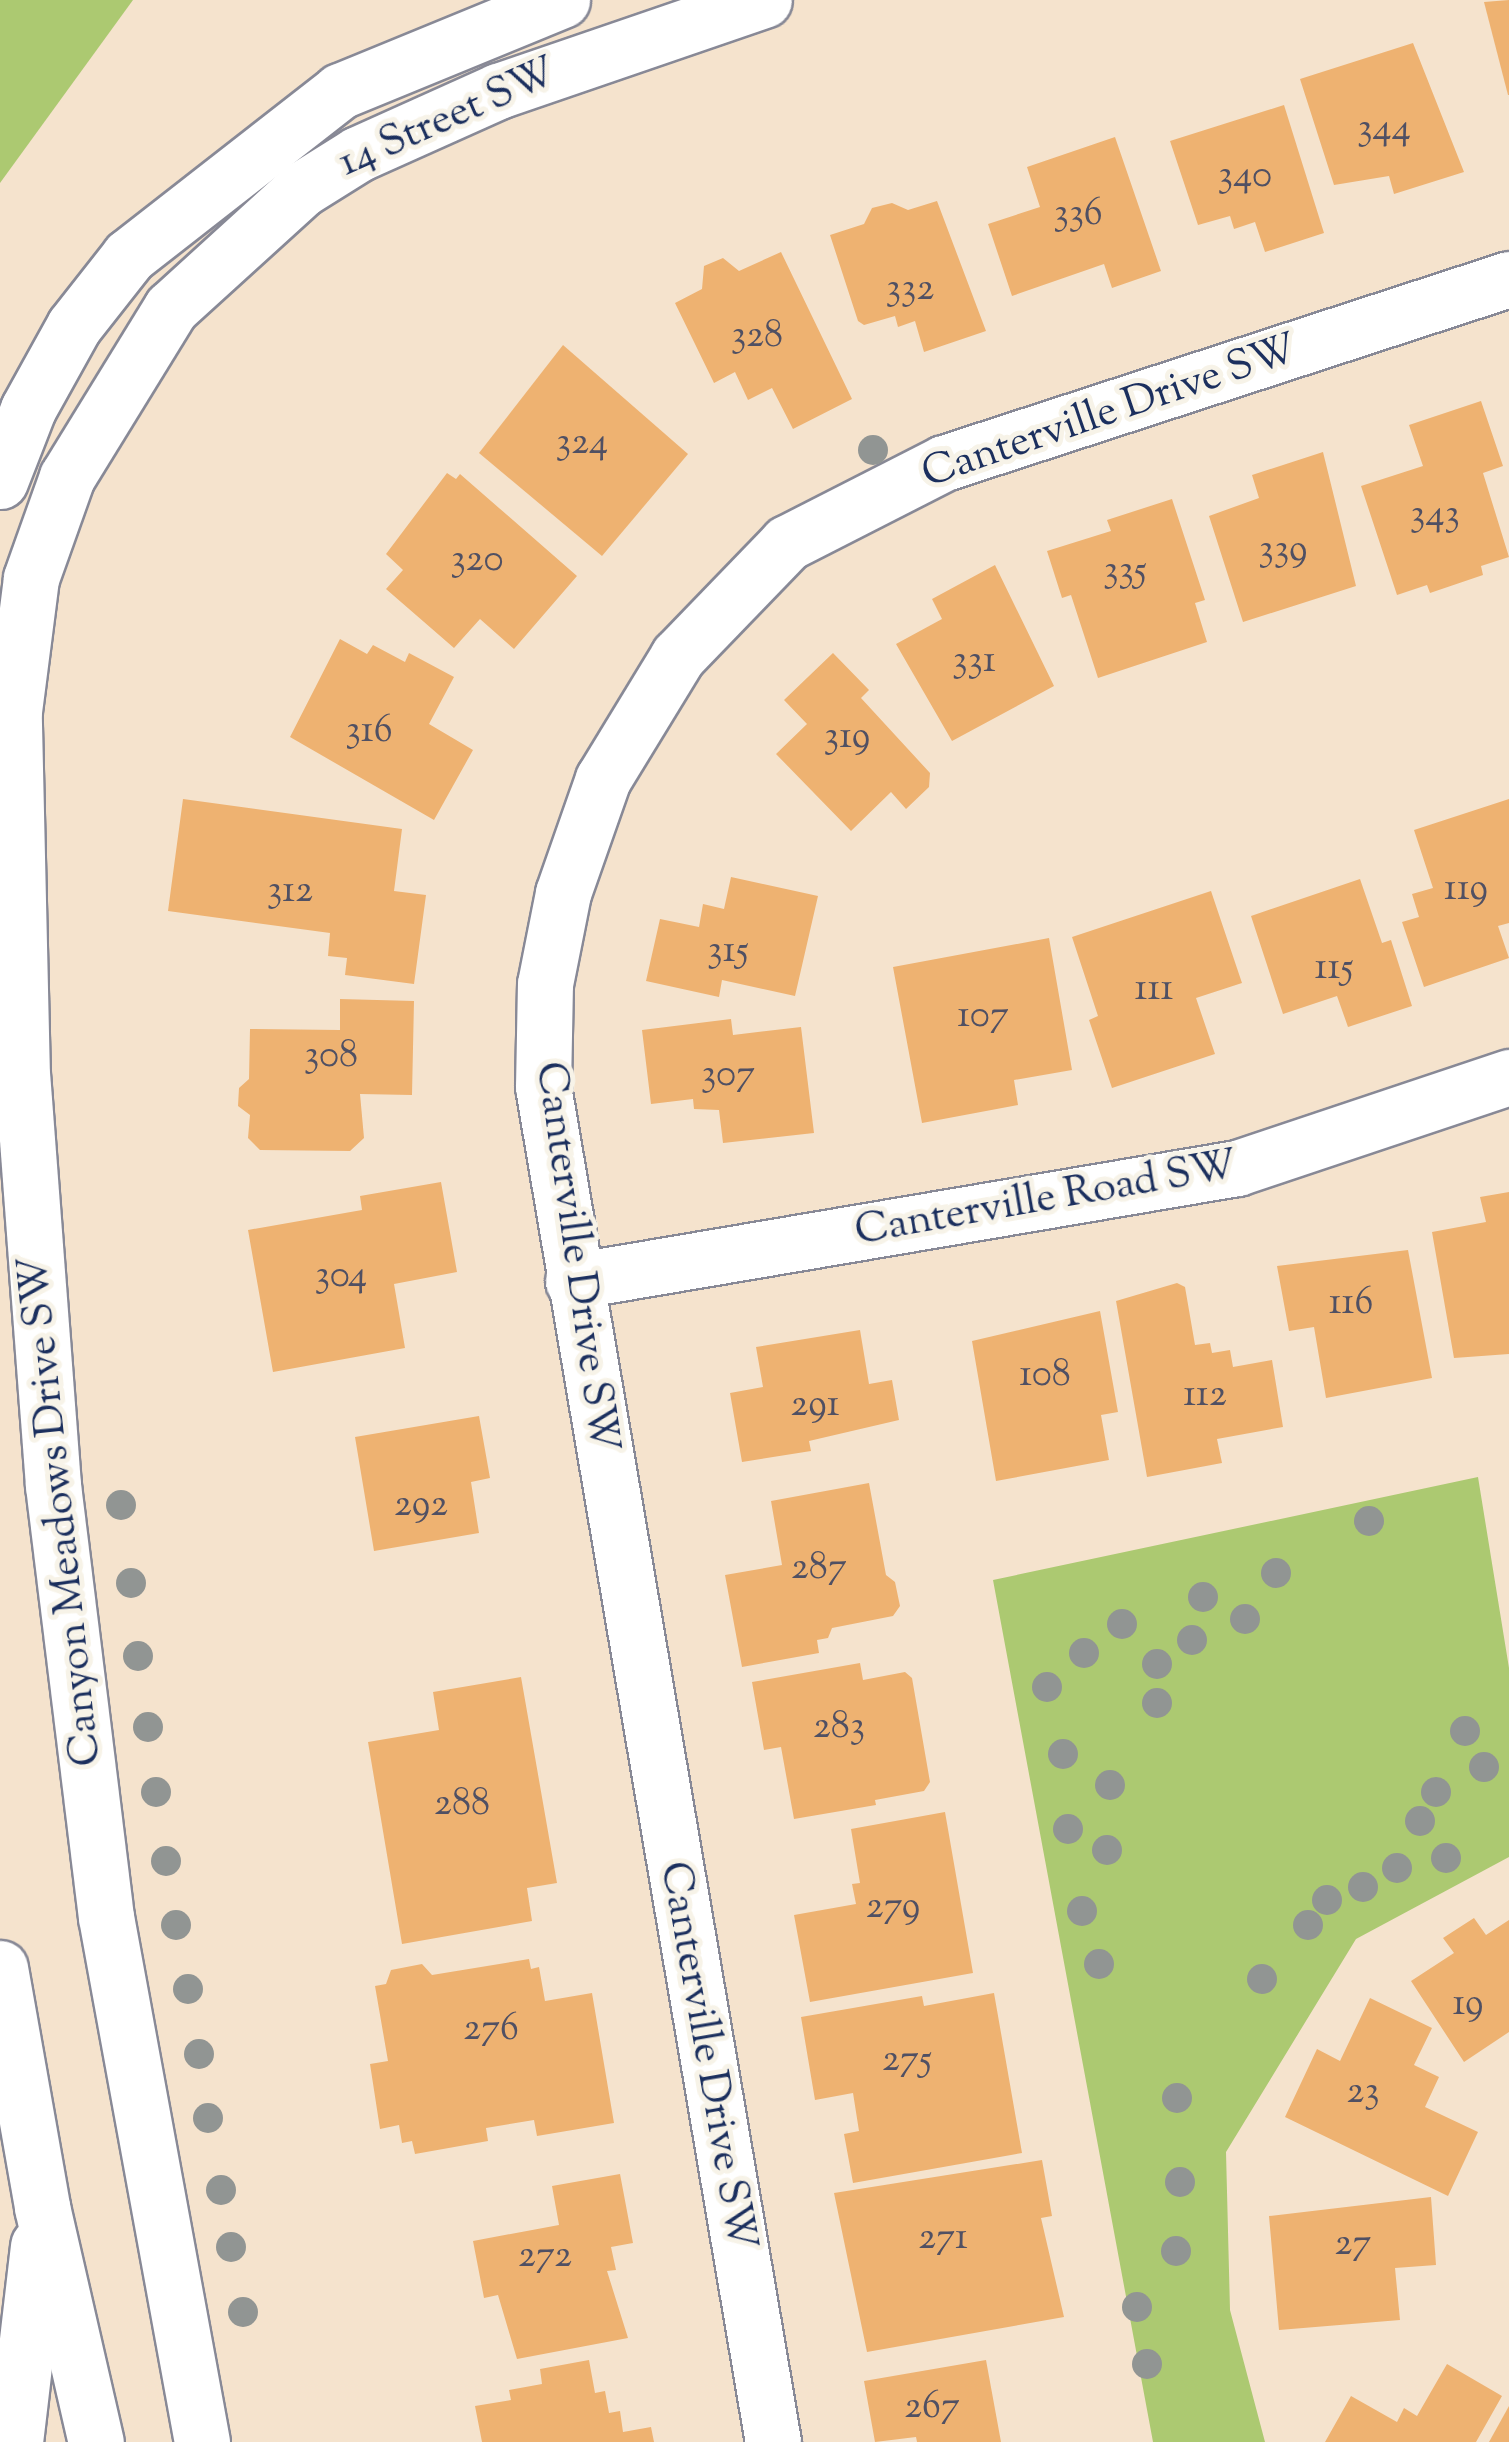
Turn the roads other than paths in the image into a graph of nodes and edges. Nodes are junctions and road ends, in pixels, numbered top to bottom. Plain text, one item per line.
1 (562, 0) edge
2 (764, 0) edge
3 (1509, 278) edge
4 (171, 308) joint
5 (0, 480) edge
6 (1509, 1077) edge
7 (572, 1281) junction
8 (0, 1968) edge
9 (42, 2207) junction
10 (15, 2442) edge
11 (96, 2442) edge
12 (202, 2442) edge
13 (773, 2442) edge

1 - 5 main road, 14 Street SW
2 - 4 main road, 14 Street SW
3 - 7 main road, Canterville Drive SW
4 - 12 main road, Canyon Meadows Drive SW
6 - 7 main road, Canterville Road SW
7 - 13 main road, Canterville Drive SW
8 - 9 main road
9 - 10 main road
9 - 11 main road

